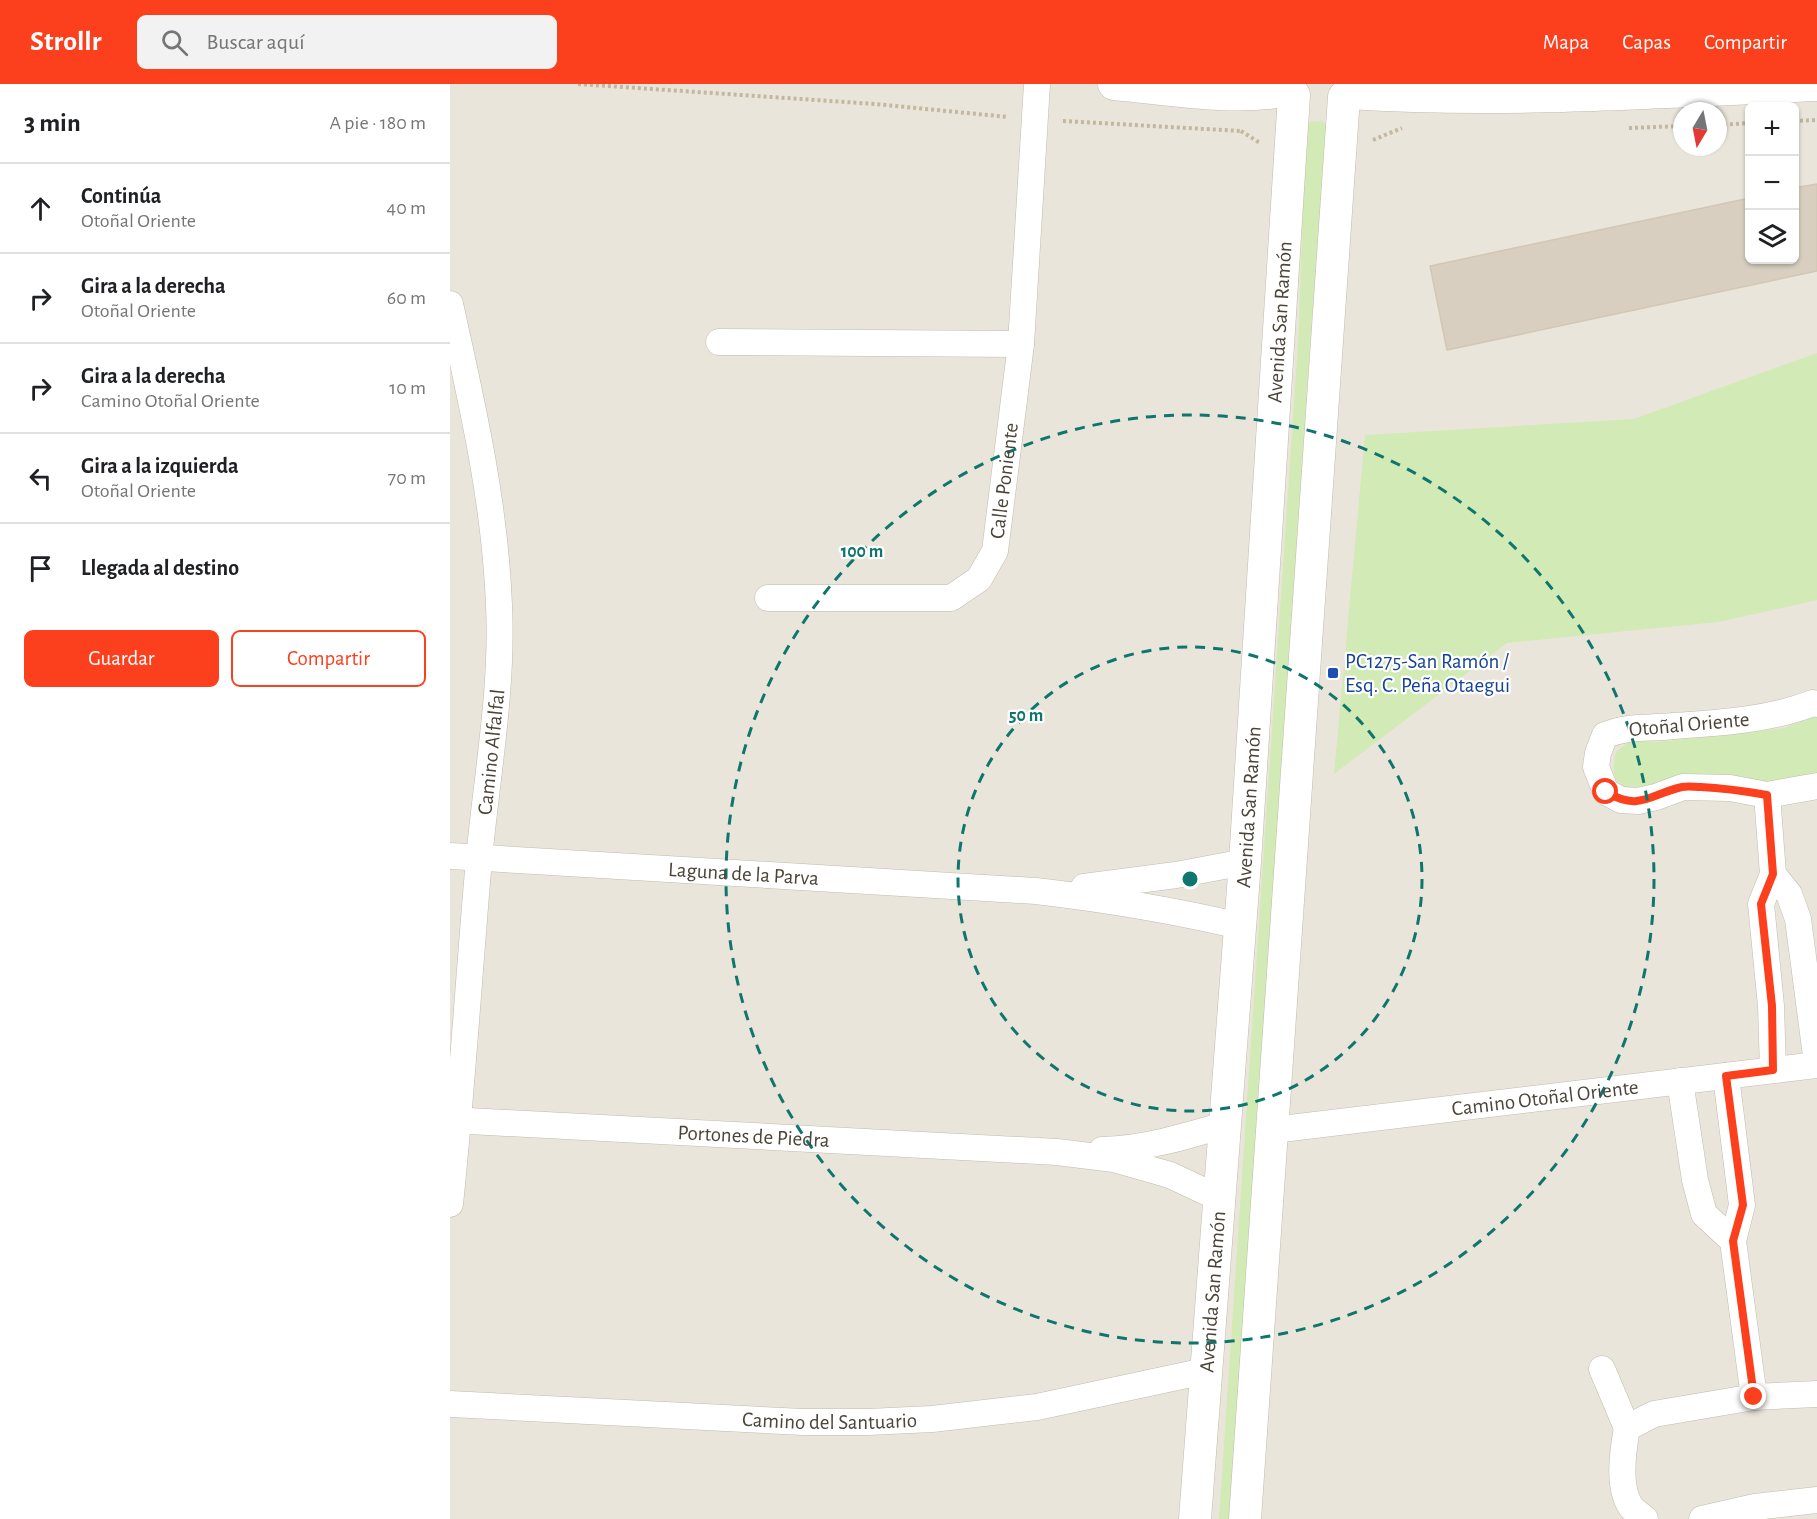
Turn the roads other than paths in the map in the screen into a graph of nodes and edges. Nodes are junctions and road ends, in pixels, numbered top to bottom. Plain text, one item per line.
1 (1037, 84) edge
2 (1114, 84) edge
3 (1817, 85) edge
4 (1290, 89) edge
5 (1348, 91) edge
6 (450, 304) edge
7 (719, 342) dead end
8 (1021, 344) junction
9 (768, 598) dead end
10 (1817, 704) edge
11 (1817, 786) edge
12 (1767, 795) junction
13 (450, 856) edge
14 (479, 859) junction
15 (1245, 862) junction
16 (1773, 874) junction
17 (1036, 891) junction
18 (1240, 926) junction
19 (1817, 1064) edge
20 (1773, 1070) junction
21 (1726, 1076) junction
22 (1680, 1081) junction
23 (454, 1121) edge
24 (1224, 1125) junction
25 (1273, 1130) junction
26 (1057, 1152) junction
27 (1220, 1198) junction
28 (450, 1204) edge
29 (1733, 1241) junction
30 (1602, 1369) dead end
31 (1205, 1371) junction
32 (1817, 1394) edge
33 (1754, 1397) junction
34 (450, 1404) edge
35 (1627, 1428) junction
36 (1817, 1500) edge
37 (1632, 1515) edge
38 (1195, 1519) edge
39 (1245, 1519) edge
40 (1702, 1519) edge

1 - 8 street, Calle Poniente
2 - 4 street
3 - 5 street
4 - 5 street
4 - 15 street, Avenida San Ramón
5 - 25 street
6 - 14 street, Camino Alfalfal
7 - 8 street
8 - 9 street, Calle Poniente
10 - 12 street, Otoñal Oriente
11 - 12 street, Otoñal Oriente
12 - 16 street
13 - 14 street, Laguna de la Parva
14 - 17 street, Laguna de la Parva
14 - 23 street, Camino Alfalfal
15 - 17 street, Laguna de la Parva
15 - 18 street, Avenida San Ramón
16 - 19 street
16 - 20 street
17 - 18 street, Laguna de la Parva
18 - 24 street, Avenida San Ramón
19 - 20 street, Camino Otoñal Oriente
20 - 21 street, Camino Otoñal Oriente
21 - 22 street, Camino Otoñal Oriente
21 - 29 street
22 - 25 street, Camino Otoñal Oriente
22 - 29 street
23 - 26 street, Portones de Piedra
23 - 28 street, Camino Alfalfal
24 - 26 street, Portones de Piedra
24 - 27 street, Avenida San Ramón
25 - 39 street
26 - 27 street, Portones de Piedra
27 - 31 street, Avenida San Ramón
29 - 33 street
30 - 35 street
31 - 34 street, Camino del Santuario
31 - 38 street, Avenida San Ramón
32 - 33 street
33 - 35 street
35 - 37 street
36 - 40 street

